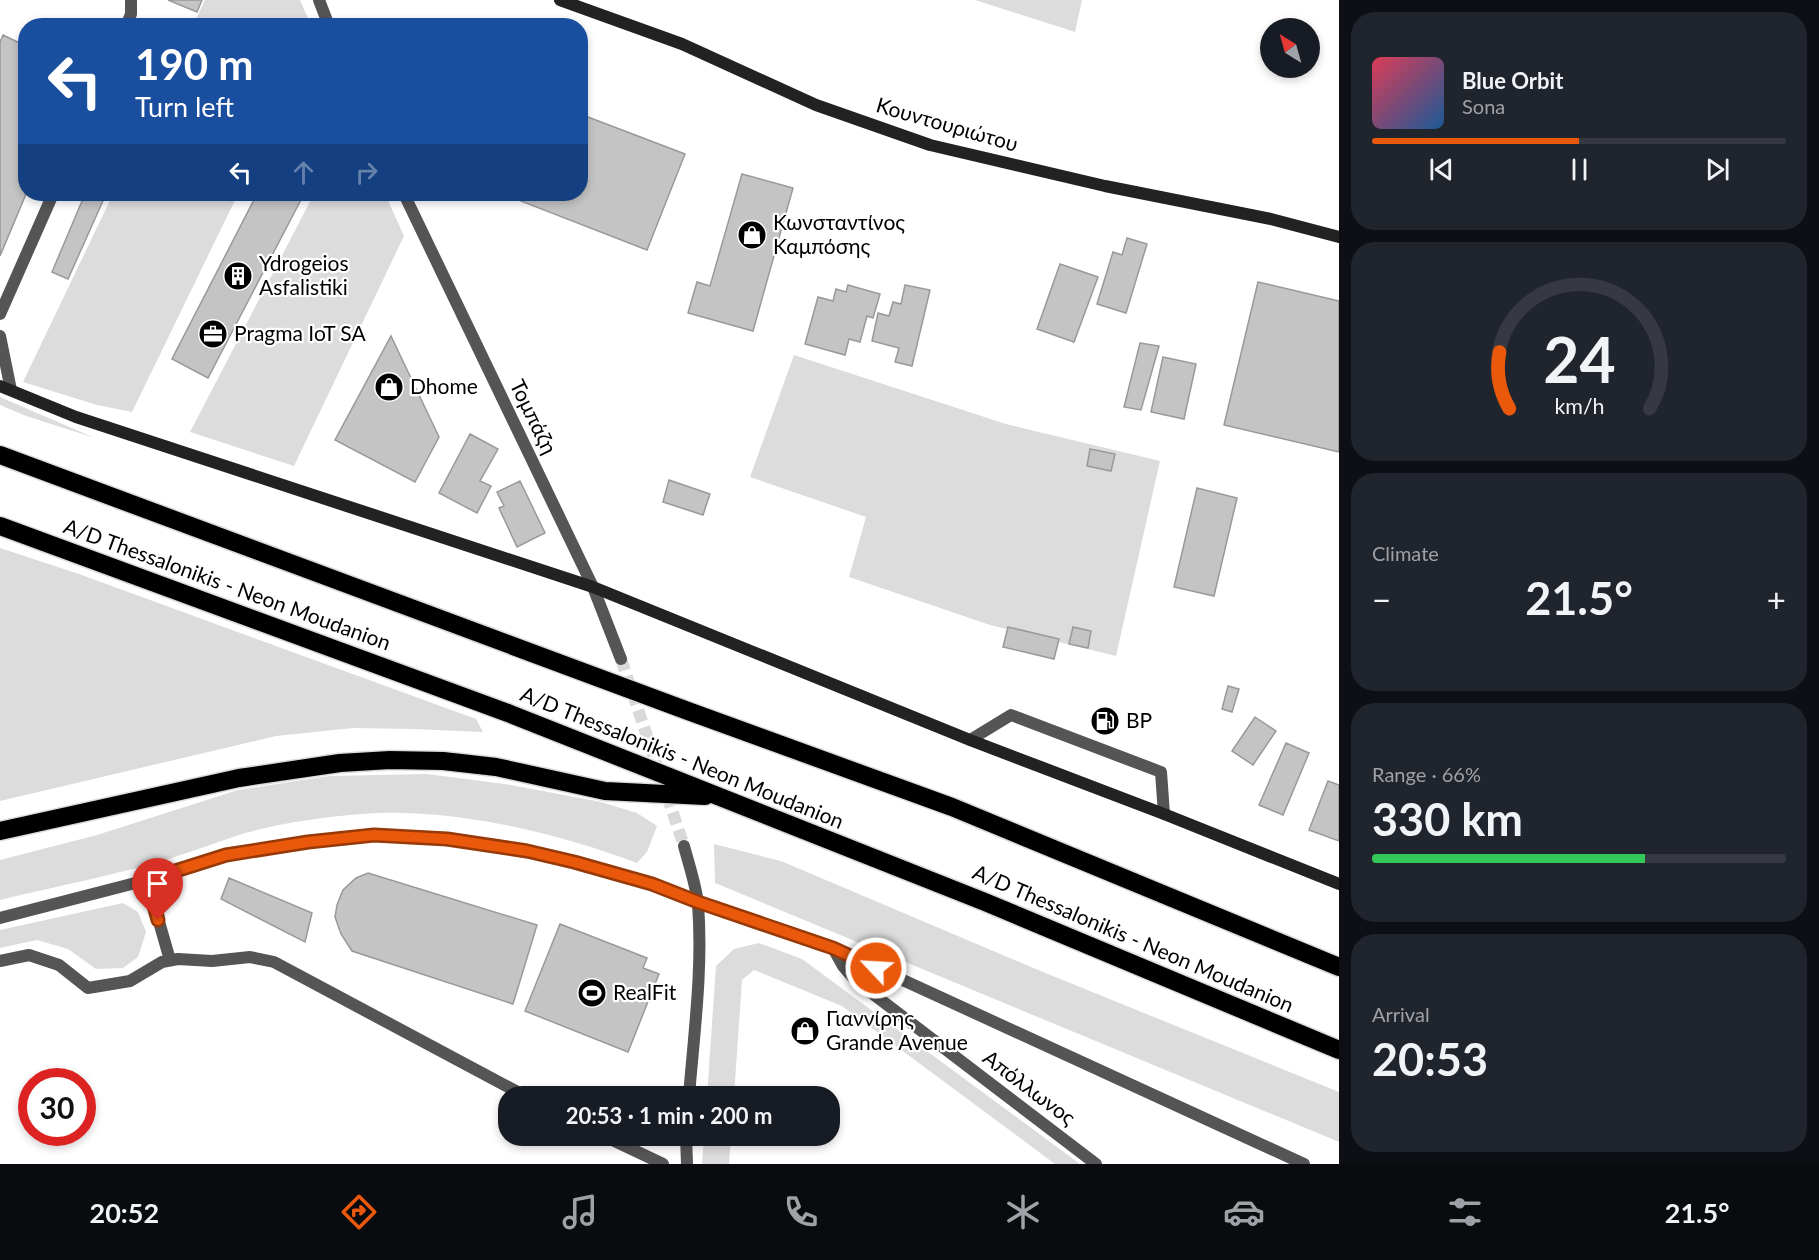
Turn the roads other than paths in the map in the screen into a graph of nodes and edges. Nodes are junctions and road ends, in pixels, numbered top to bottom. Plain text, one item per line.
1 (131, 0) edge
2 (319, 0) edge
3 (560, 0) edge
4 (129, 18) edge
5 (326, 18) edge
6 (50, 201) edge
7 (407, 201) edge
8 (1339, 237) edge
9 (5, 290) edge
10 (0, 314) edge
11 (0, 336) edge
12 (6, 388) edge
13 (0, 447) edge
14 (0, 455) edge
15 (28, 465) junction
16 (0, 526) edge
17 (593, 587) junction
18 (621, 659) tunnel mouth
19 (970, 740) junction
20 (720, 797) junction
21 (1164, 814) junction
22 (0, 831) edge
23 (684, 846) tunnel mouth
24 (147, 880) junction
25 (1339, 884) edge
26 (698, 902) junction
27 (0, 918) edge
28 (833, 948) junction
29 (170, 960) junction
30 (0, 961) edge
31 (1339, 967) edge
32 (1339, 1050) edge
33 (506, 1086) edge
34 (690, 1086) edge
35 (625, 1146) edge
36 (686, 1146) edge
37 (663, 1164) edge
38 (687, 1164) edge
39 (1096, 1164) edge
40 (1304, 1164) edge

1 - 4 street
2 - 5 street
3 - 8 street, Κουντουριώτου
6 - 9 street
7 - 17 street, Τομπάζη
9 - 10 street
11 - 12 street
12 - 17 street
13 - 15 highway
14 - 15 highway, A/D Thessalonikis - Neon Moudanion
15 - 31 highway, A/D Thessalonikis - Neon Moudanion
16 - 20 highway, A/D Thessalonikis - Neon Moudanion
17 - 18 street, Τομπάζη
17 - 19 street
19 - 21 street
19 - 21 street
20 - 22 highway
20 - 32 highway, A/D Thessalonikis - Neon Moudanion
21 - 25 street
23 - 26 street
24 - 26 street
24 - 27 street
24 - 29 street
26 - 28 street
26 - 34 street
28 - 39 street, Απόλλωνος
28 - 40 street
29 - 30 street
29 - 33 street
35 - 37 street
36 - 38 street

